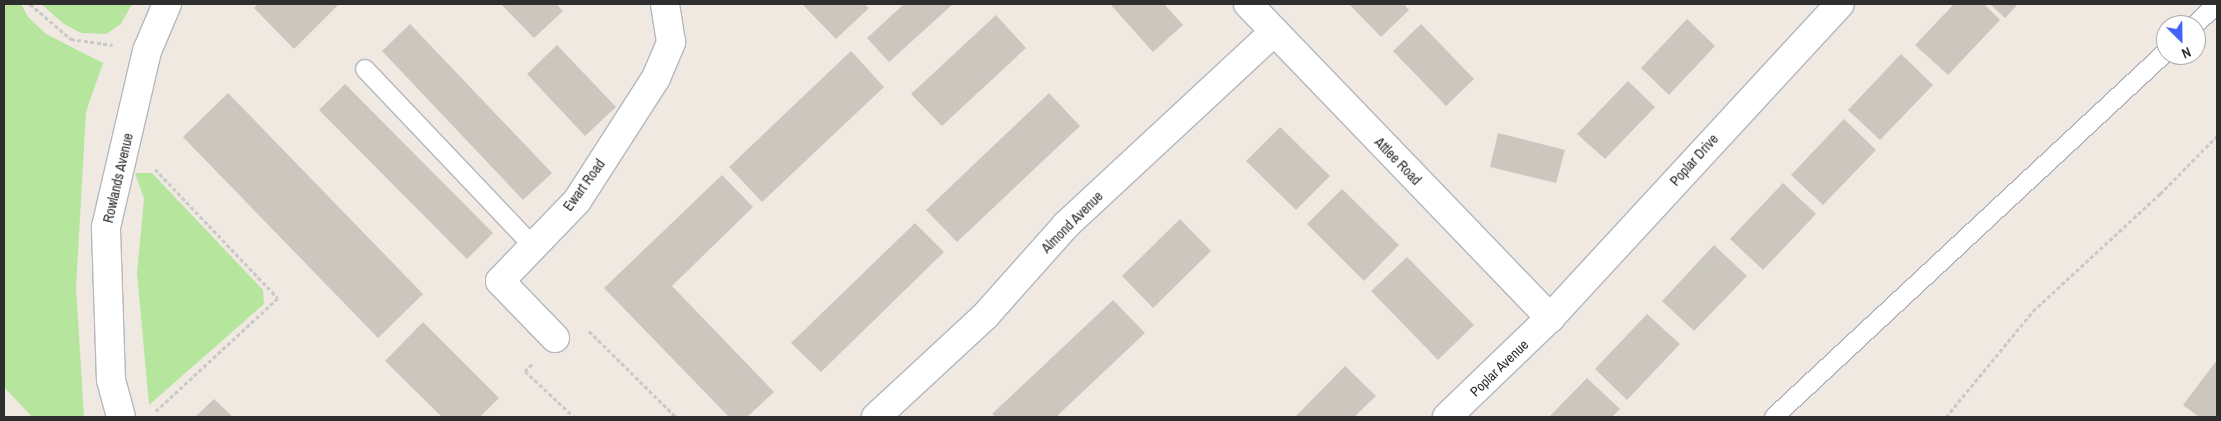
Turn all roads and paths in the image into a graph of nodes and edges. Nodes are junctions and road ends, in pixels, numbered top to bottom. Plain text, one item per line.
1 (30, 4) edge
2 (167, 4) edge
3 (665, 4) edge
4 (1248, 4) edge
5 (1840, 4) edge
6 (2217, 4) edge
7 (2205, 15) edge
8 (1274, 32) junction
9 (147, 50) junction
10 (2156, 61) edge
11 (365, 69) dead end
12 (2217, 136) edge
13 (127, 140) junction
14 (534, 246) junction
15 (1550, 318) junction
16 (555, 338) junction
17 (121, 417) edge
18 (149, 417) edge
19 (574, 417) edge
20 (676, 417) edge
21 (876, 417) edge
22 (1447, 417) edge
23 (1774, 417) edge
24 (1946, 417) edge

1 - 9 path
2 - 9 street, Rowlands Avenue
3 - 14 street, Ewart Road
4 - 8 street, Attlee Road
5 - 15 street, Poplar Drive
6 - 7 lane
8 - 15 street, Attlee Road
8 - 21 street, Almond Avenue
9 - 13 street, Rowlands Avenue
10 - 23 lane
11 - 14 lane
12 - 24 path
13 - 17 street, Rowlands Avenue
13 - 18 path
14 - 16 street, Ewart Road
15 - 22 street, Poplar Avenue
16 - 19 path
16 - 20 path

